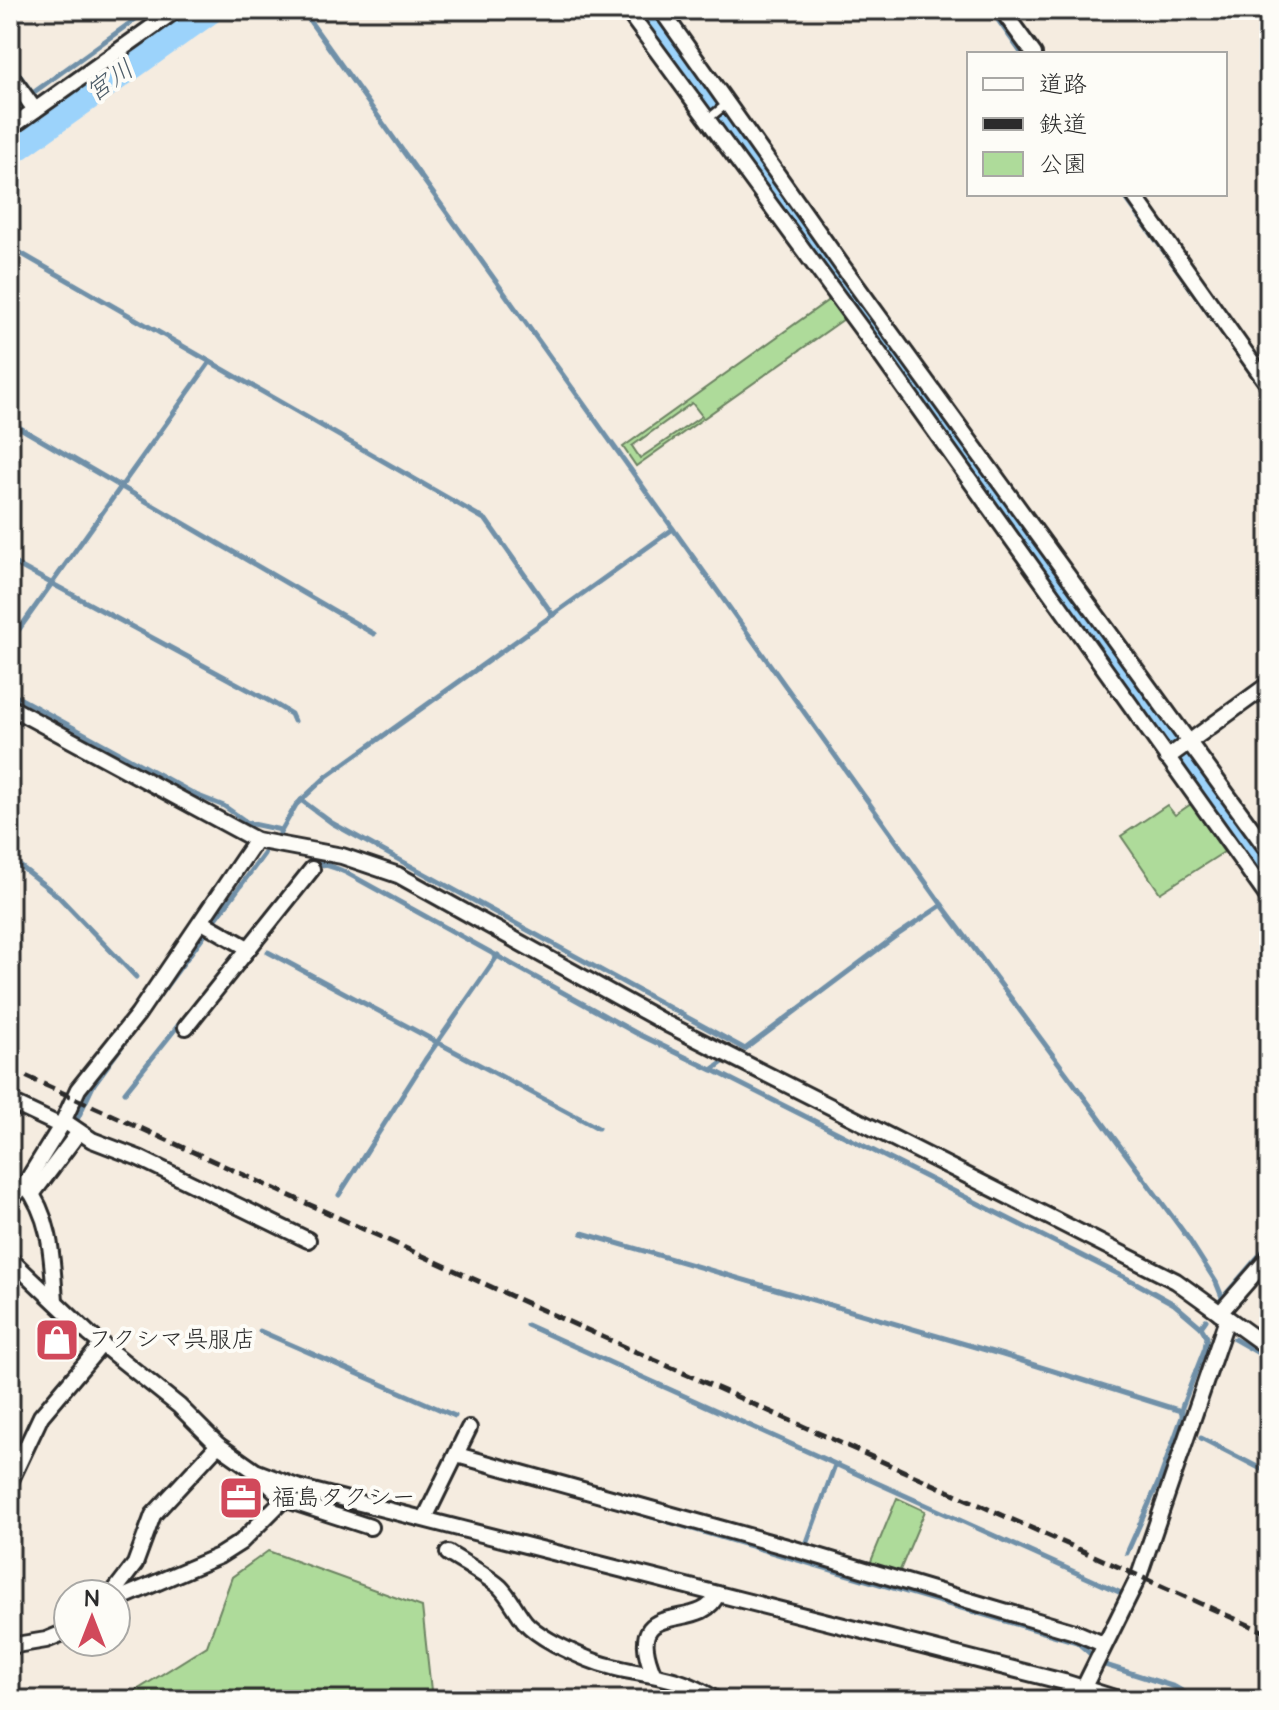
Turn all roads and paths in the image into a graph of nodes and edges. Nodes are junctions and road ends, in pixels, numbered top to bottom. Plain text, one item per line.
1 (176, 10) edge
2 (627, 10) edge
3 (661, 10) edge
4 (1002, 10) edge
5 (1033, 52) edge
6 (10, 75) edge
7 (726, 105) junction
8 (35, 110) junction
9 (710, 117) junction
10 (10, 128) edge
11 (1134, 196) edge
12 (1269, 386) edge
13 (1269, 684) edge
14 (10, 707) edge
15 (1178, 749) junction
16 (256, 840) junction
17 (1269, 852) edge
18 (312, 869) dead end
19 (1269, 899) edge
20 (208, 925) junction
21 (244, 946) junction
22 (186, 1027) dead end
23 (10, 1102) edge
24 (70, 1126) junction
25 (29, 1188) junction
26 (10, 1201) edge
27 (308, 1240) dead end
28 (1269, 1257) edge
29 (10, 1259) edge
30 (55, 1301) junction
31 (1224, 1316) junction
32 (102, 1344) junction
33 (1269, 1348) edge
34 (469, 1428) dead end
35 (218, 1445) junction
36 (457, 1455) junction
37 (255, 1471) junction
38 (10, 1482) edge
39 (284, 1499) junction
40 (425, 1518) junction
41 (370, 1527) dead end
42 (448, 1553) dead end
43 (124, 1578) edge
44 (132, 1593) edge
45 (717, 1594) junction
46 (52, 1638) edge
47 (10, 1646) edge
48 (1099, 1653) junction
49 (653, 1673) junction
50 (1064, 1682) junction
51 (1084, 1687) junction
52 (716, 1700) edge
53 (1073, 1700) edge
54 (1121, 1700) edge

1 - 8 street
2 - 9 street
3 - 7 street
4 - 5 street
6 - 8 street
7 - 9 lane
7 - 15 street
8 - 10 street
9 - 15 street
11 - 12 street
13 - 15 street
14 - 16 street
15 - 17 street
15 - 19 street
16 - 20 street
16 - 31 street
18 - 21 street
20 - 21 street
20 - 24 street
21 - 22 street
23 - 24 street
24 - 25 street
24 - 27 street
25 - 26 street
25 - 30 street
28 - 31 street
29 - 30 street
30 - 32 street
31 - 33 street
31 - 48 street
32 - 35 street
32 - 38 street
34 - 36 street
35 - 37 street
35 - 43 street
36 - 40 street
36 - 48 street
37 - 39 street
37 - 40 street
39 - 41 street
39 - 44 street
40 - 45 street
42 - 49 street
45 - 49 street
45 - 50 street
46 - 47 street
48 - 51 street
49 - 52 street
50 - 51 street
50 - 53 street
51 - 54 street

